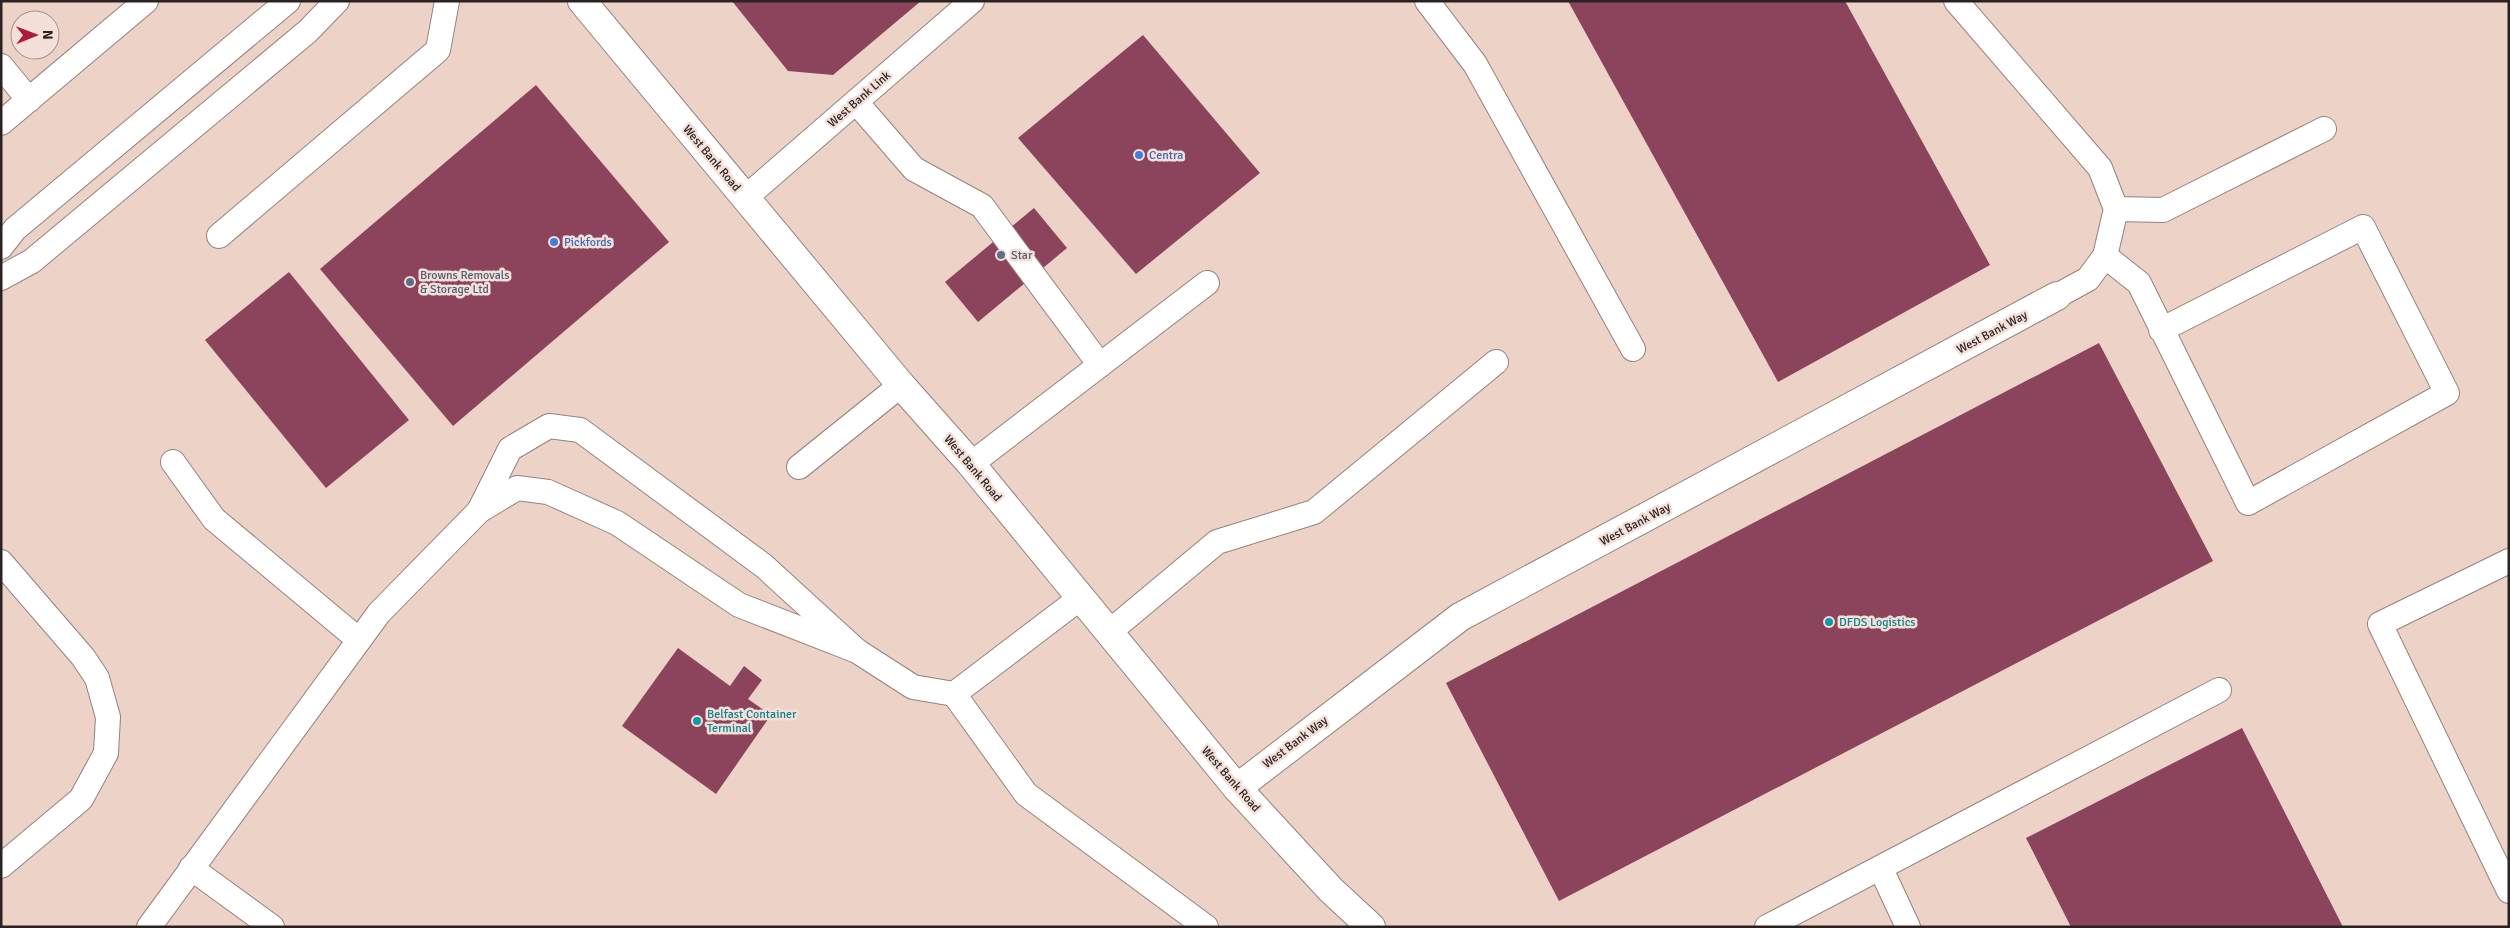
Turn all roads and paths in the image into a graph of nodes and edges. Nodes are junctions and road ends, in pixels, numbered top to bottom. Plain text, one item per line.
1 (146, 1) edge
2 (288, 1) edge
3 (337, 1) edge
4 (447, 1) edge
5 (582, 1) edge
6 (972, 1) edge
7 (1427, 1) edge
8 (1956, 1) edge
9 (1, 66) edge
10 (29, 100) junction
11 (856, 102) junction
12 (1, 123) edge
13 (2324, 129) dead end
14 (746, 198) junction
15 (2116, 209) junction
16 (219, 236) dead end
17 (1, 247) edge
18 (2105, 256) junction
19 (1, 278) edge
20 (1206, 283) dead end
21 (2057, 296) joint
22 (2161, 330) junction
23 (1634, 349) dead end
24 (1496, 362) dead end
25 (1100, 365) junction
26 (901, 385) junction
27 (173, 462) dead end
28 (971, 464) junction
29 (800, 467) dead end
30 (479, 511) junction
31 (2509, 561) edge
32 (1, 562) edge
33 (1079, 598) junction
34 (1108, 633) junction
35 (358, 640) junction
36 (857, 651) junction
37 (2219, 690) dead end
38 (954, 694) junction
39 (1237, 788) junction
40 (1, 866) edge
41 (191, 868) junction
42 (1881, 869) junction
43 (2509, 891) edge
44 (149, 927) edge
45 (272, 927) edge
46 (1206, 927) edge
47 (1371, 927) edge
48 (1767, 927) edge
49 (1908, 927) edge

1 - 10 lane
2 - 17 lane
3 - 19 lane
4 - 16 lane
5 - 14 street, West Bank Road
6 - 11 lane, West Bank Link
7 - 23 lane
8 - 15 lane
9 - 10 lane
10 - 12 lane
11 - 14 lane, West Bank Link
11 - 25 lane
13 - 15 lane
14 - 26 street, West Bank Road
15 - 18 lane
18 - 21 lane
18 - 22 lane
20 - 25 lane
21 - 39 street, West Bank Way
22 - 22 lane
24 - 34 lane
25 - 28 lane
26 - 28 street, West Bank Road
26 - 29 lane
27 - 35 lane
28 - 33 street, West Bank Road
30 - 35 lane
30 - 36 lane
30 - 36 lane
31 - 43 lane
32 - 40 lane
33 - 34 street, West Bank Road
33 - 38 lane
34 - 39 street, West Bank Road
35 - 41 lane
36 - 38 lane
37 - 42 lane
38 - 46 lane
39 - 47 street, West Bank Road
41 - 44 lane
41 - 45 lane
42 - 48 lane
42 - 49 lane

